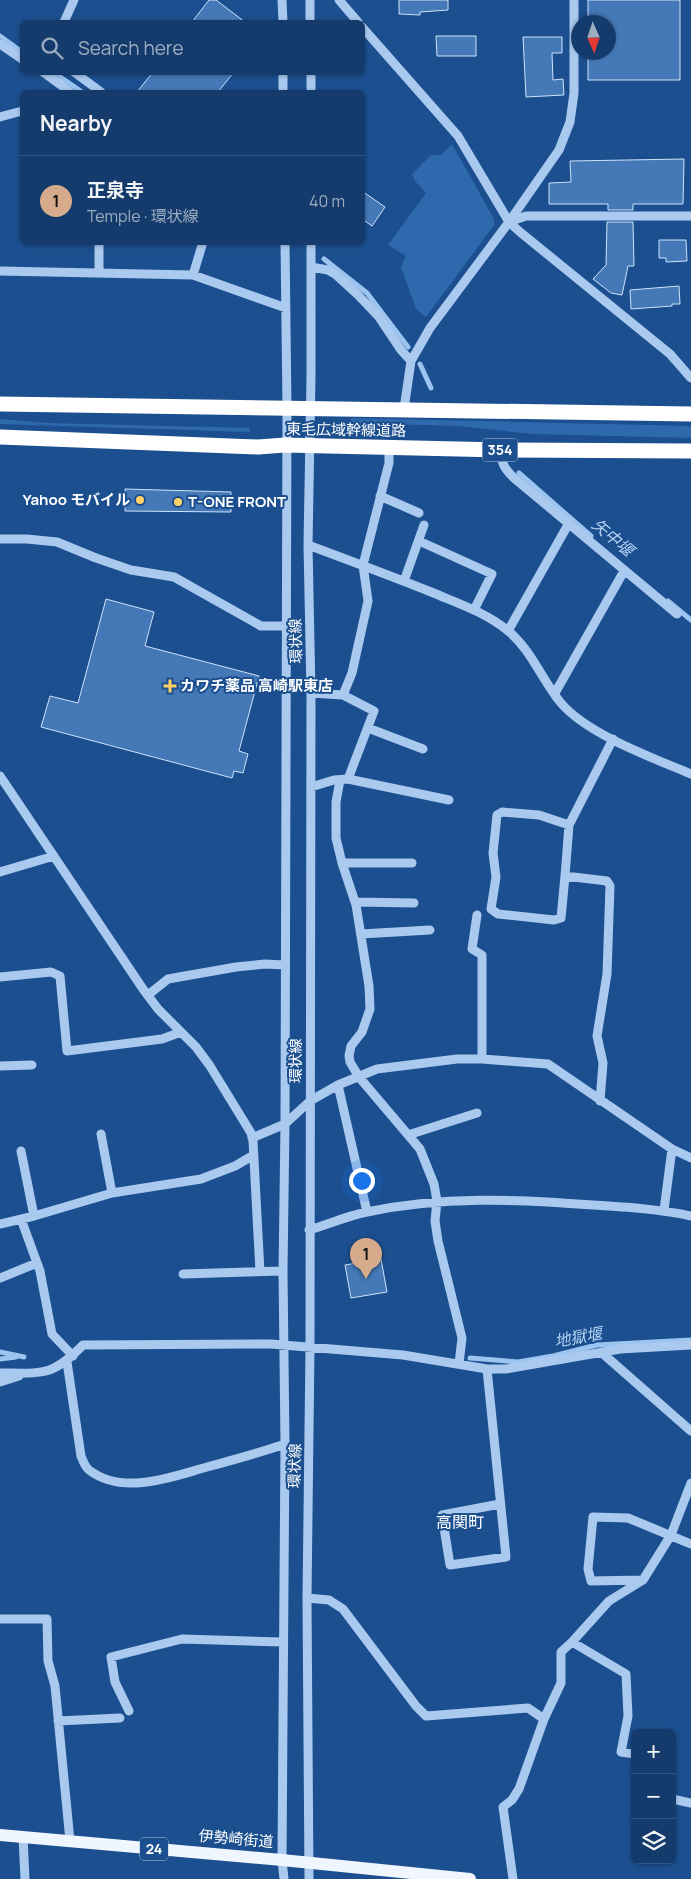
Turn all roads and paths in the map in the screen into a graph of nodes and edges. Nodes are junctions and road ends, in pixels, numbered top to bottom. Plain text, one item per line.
1 (74, 0) edge
2 (282, 0) edge
3 (310, 0) edge
4 (338, 0) edge
5 (574, 0) edge
6 (65, 20) edge
7 (283, 20) edge
8 (310, 20) edge
9 (356, 20) edge
10 (365, 30) edge
11 (0, 44) edge
12 (20, 58) edge
13 (46, 75) edge
14 (78, 75) edge
15 (283, 75) edge
16 (310, 75) edge
17 (67, 90) edge
18 (98, 90) edge
19 (283, 90) edge
20 (311, 90) edge
21 (20, 112) edge
22 (0, 118) edge
23 (691, 216) edge
24 (509, 222) junction
25 (99, 245) edge
26 (202, 245) edge
27 (285, 245) edge
28 (311, 245) edge
29 (311, 267) junction
30 (0, 271) edge
31 (99, 272) junction
32 (193, 274) junction
33 (286, 308) junction
34 (411, 361) junction
35 (691, 378) edge
36 (0, 404) edge
37 (286, 407) junction
38 (310, 407) junction
39 (404, 409) junction
40 (691, 414) edge
41 (0, 437) edge
42 (285, 446) junction
43 (310, 446) junction
44 (389, 448) junction
45 (502, 450) junction
46 (691, 451) edge
47 (380, 496) junction
48 (420, 514) dead end
49 (570, 523) junction
50 (424, 525) dead end
51 (0, 539) edge
52 (419, 542) junction
53 (308, 545) junction
54 (363, 566) junction
55 (624, 571) junction
56 (404, 581) junction
57 (474, 610) junction
58 (677, 614) dead end
59 (286, 626) junction
60 (508, 631) junction
61 (311, 693) junction
62 (555, 693) junction
63 (343, 694) junction
64 (368, 728) junction
65 (613, 739) junction
66 (423, 749) dead end
67 (691, 774) edge
68 (0, 776) edge
69 (344, 779) junction
70 (310, 787) junction
71 (449, 800) dead end
72 (569, 825) junction
73 (54, 856) junction
74 (342, 863) junction
75 (412, 863) dead end
76 (0, 872) edge
77 (565, 876) junction
78 (356, 902) junction
79 (414, 903) dead end
80 (477, 915) dead end
81 (430, 930) dead end
82 (361, 934) junction
83 (285, 965) junction
84 (0, 977) edge
85 (148, 996) junction
86 (181, 1032) junction
87 (482, 1059) junction
88 (32, 1065) dead end
89 (0, 1066) edge
90 (359, 1076) junction
91 (338, 1085) junction
92 (600, 1101) junction
93 (310, 1102) junction
94 (477, 1113) dead end
95 (285, 1124) junction
96 (101, 1134) dead end
97 (408, 1136) junction
98 (252, 1138) junction
99 (672, 1149) junction
100 (21, 1151) dead end
101 (254, 1155) junction
102 (691, 1158) edge
103 (112, 1193) junction
104 (436, 1201) junction
105 (664, 1210) junction
106 (367, 1212) junction
107 (34, 1216) junction
108 (691, 1216) edge
109 (21, 1219) junction
110 (0, 1224) edge
111 (309, 1230) junction
112 (37, 1263) junction
113 (283, 1271) junction
114 (260, 1272) junction
115 (183, 1274) dead end
116 (0, 1278) edge
117 (284, 1345) junction
118 (691, 1345) edge
119 (310, 1347) junction
120 (602, 1352) junction
121 (70, 1359) junction
122 (459, 1364) junction
123 (487, 1369) junction
124 (0, 1373) edge
125 (27, 1373) junction
126 (0, 1382) edge
127 (691, 1431) edge
128 (285, 1444) junction
129 (691, 1483) edge
130 (500, 1504) junction
131 (671, 1535) junction
132 (691, 1544) edge
133 (642, 1580) junction
134 (307, 1598) junction
135 (0, 1619) edge
136 (283, 1642) junction
137 (572, 1642) junction
138 (129, 1711) dead end
139 (120, 1718) dead end
140 (544, 1719) junction
141 (58, 1721) junction
142 (631, 1753) edge
143 (676, 1800) edge
144 (691, 1803) edge
145 (0, 1835) edge
146 (23, 1838) junction
147 (70, 1841) junction
148 (282, 1860) junction
149 (308, 1863) junction
150 (25, 1879) edge
151 (284, 1879) edge
152 (309, 1879) edge
153 (470, 1879) edge
154 (513, 1879) edge

1 - 6 street
2 - 7 street
3 - 8 street
4 - 9 street
5 - 24 street
10 - 24 street
11 - 12 street
13 - 17 street
14 - 18 street
15 - 19 street
16 - 20 street
21 - 22 street
23 - 24 street
24 - 34 street
24 - 35 street
25 - 31 street
26 - 32 street
27 - 33 street, 環状線
28 - 29 street, 環状線
29 - 34 street
29 - 38 street, 環状線
30 - 31 street
31 - 32 street
32 - 33 street
33 - 37 street, 環状線
34 - 39 street
36 - 37 highway, 東毛広域幹線道路
37 - 38 highway, 東毛広域幹線道路
37 - 42 street, 環状線
38 - 39 highway, 東毛広域幹線道路
38 - 43 street, 環状線
39 - 40 highway, 東毛広域幹線道路
41 - 42 highway, 東毛広域幹線道路 / 354
42 - 43 highway, 東毛広域幹線道路 / 354
42 - 59 street, 環状線
43 - 44 highway, 東毛広域幹線道路 / 354
43 - 53 street, 環状線
44 - 45 highway, 東毛広域幹線道路 / 354
44 - 47 street
45 - 46 highway, 東毛広域幹線道路 / 354
45 - 49 street
47 - 48 street
47 - 54 street
49 - 55 street
49 - 60 street
50 - 52 street
51 - 59 street
52 - 56 street
52 - 57 street
53 - 54 street
53 - 61 street, 環状線
54 - 56 street
54 - 63 street
55 - 58 street
55 - 62 street
56 - 57 street
57 - 60 street
59 - 83 street, 環状線
60 - 62 street
61 - 63 street
61 - 70 street, 環状線
62 - 65 street
63 - 64 street
64 - 66 street
64 - 69 street
65 - 67 street
65 - 72 street
68 - 73 street
69 - 70 street
69 - 71 street
69 - 74 street
70 - 93 street, 環状線
72 - 77 street
72 - 77 street
73 - 76 street
73 - 85 street
74 - 75 street
74 - 78 street
77 - 92 street
78 - 79 street
78 - 82 street
80 - 87 street
81 - 82 street
82 - 90 street
83 - 85 street
83 - 95 street, 環状線
84 - 86 street
85 - 86 street
86 - 98 street
87 - 90 street
87 - 92 street
88 - 89 street
90 - 91 street
90 - 97 street
91 - 93 street
91 - 106 street
92 - 99 street
93 - 95 street
93 - 111 street, 環状線
94 - 97 street
95 - 98 street
95 - 113 street, 環状線
96 - 103 street
97 - 104 street
98 - 101 street
99 - 102 street
99 - 105 street
100 - 107 street
101 - 103 street
101 - 114 street
103 - 107 street
104 - 105 street
104 - 106 street
104 - 122 street
105 - 108 street
106 - 111 street
107 - 109 street
109 - 110 street
109 - 112 street
111 - 119 street, 環状線
112 - 116 street
112 - 121 street
113 - 114 street
113 - 117 street, 環状線
114 - 115 street
117 - 119 street
117 - 121 street
117 - 128 street, 環状線
118 - 120 street
119 - 122 street
119 - 134 street, 環状線
120 - 123 street
120 - 127 street
121 - 125 street
121 - 128 street
122 - 123 street
123 - 130 street
124 - 125 street
125 - 126 street
128 - 136 street, 環状線
129 - 131 street
130 - 130 street
131 - 132 street
131 - 133 street
131 - 133 street
133 - 137 street
134 - 140 street
134 - 149 street, 環状線
135 - 141 street
136 - 138 street
136 - 148 street, 環状線
137 - 140 street
137 - 142 street
139 - 141 street
140 - 154 street
141 - 147 street
143 - 144 street
145 - 146 main road, 伊勢崎街道 / 24
146 - 147 main road, 伊勢崎街道 / 24
146 - 150 street
147 - 148 main road, 伊勢崎街道 / 24
148 - 149 main road, 伊勢崎街道 / 24
148 - 151 street, 環状線
149 - 152 street, 環状線
149 - 153 main road, 伊勢崎街道 / 24

